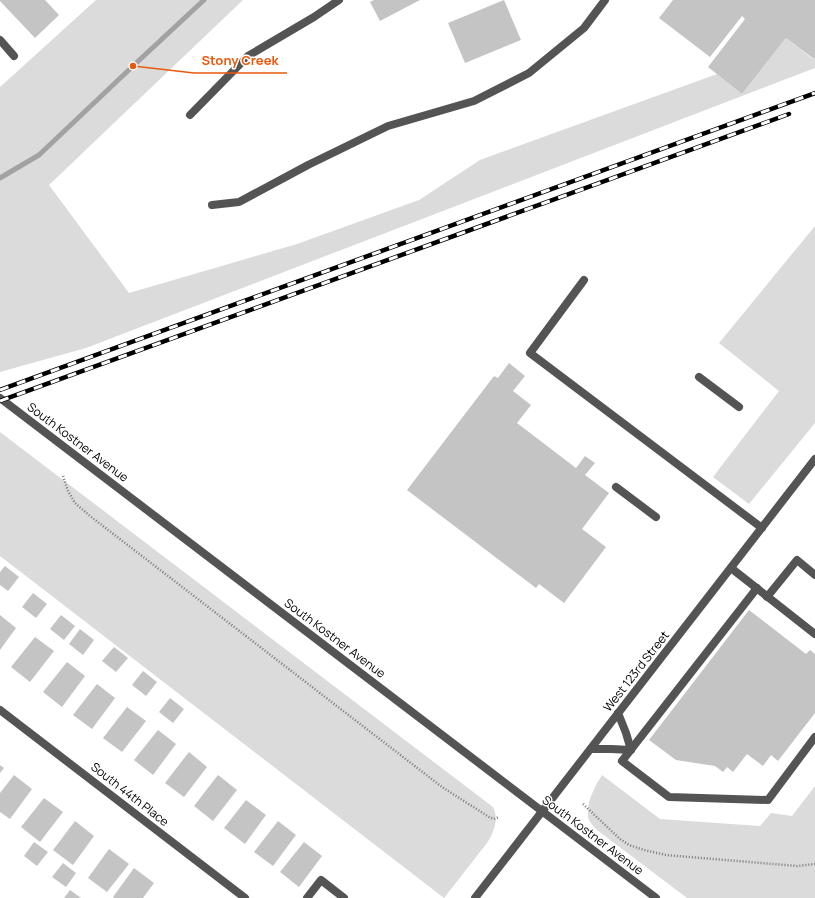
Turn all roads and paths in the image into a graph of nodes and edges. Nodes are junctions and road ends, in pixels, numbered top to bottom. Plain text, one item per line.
1 (339, 0) edge
2 (604, 0) edge
3 (0, 40) edge
4 (14, 56) dead end
5 (190, 115) dead end
6 (212, 205) dead end
7 (584, 280) dead end
8 (699, 377) dead end
9 (0, 398) edge
10 (739, 407) dead end
11 (815, 459) edge
12 (63, 476) dead end
13 (616, 487) dead end
14 (656, 517) dead end
15 (762, 528) junction
16 (731, 568) junction
17 (815, 574) edge
18 (757, 588) junction
19 (768, 597) junction
20 (815, 634) edge
21 (0, 710) edge
22 (618, 713) junction
23 (815, 737) edge
24 (591, 749) junction
25 (631, 750) junction
26 (583, 804) dead end
27 (542, 812) junction
28 (499, 817) dead end
29 (815, 864) edge
30 (244, 898) edge
31 (307, 898) edge
32 (344, 898) edge
33 (475, 898) edge
34 (656, 898) edge

1 - 5 street
2 - 6 street
3 - 4 street
7 - 15 street
8 - 10 street
9 - 27 street, South Kostner Avenue
11 - 15 street, West 123rd Street
12 - 28 path
13 - 14 street
15 - 16 street, West 123rd Street
16 - 18 street
16 - 22 street, West 123rd Street
17 - 19 street
18 - 19 street
18 - 25 street
19 - 20 street
21 - 30 street, South 44th Place
22 - 24 street, West 123rd Street
22 - 25 street
23 - 25 street
24 - 25 street
24 - 27 street, West 123rd Street
26 - 29 path
27 - 33 street, West 123rd Street
27 - 34 street, South Kostner Avenue
31 - 32 street

